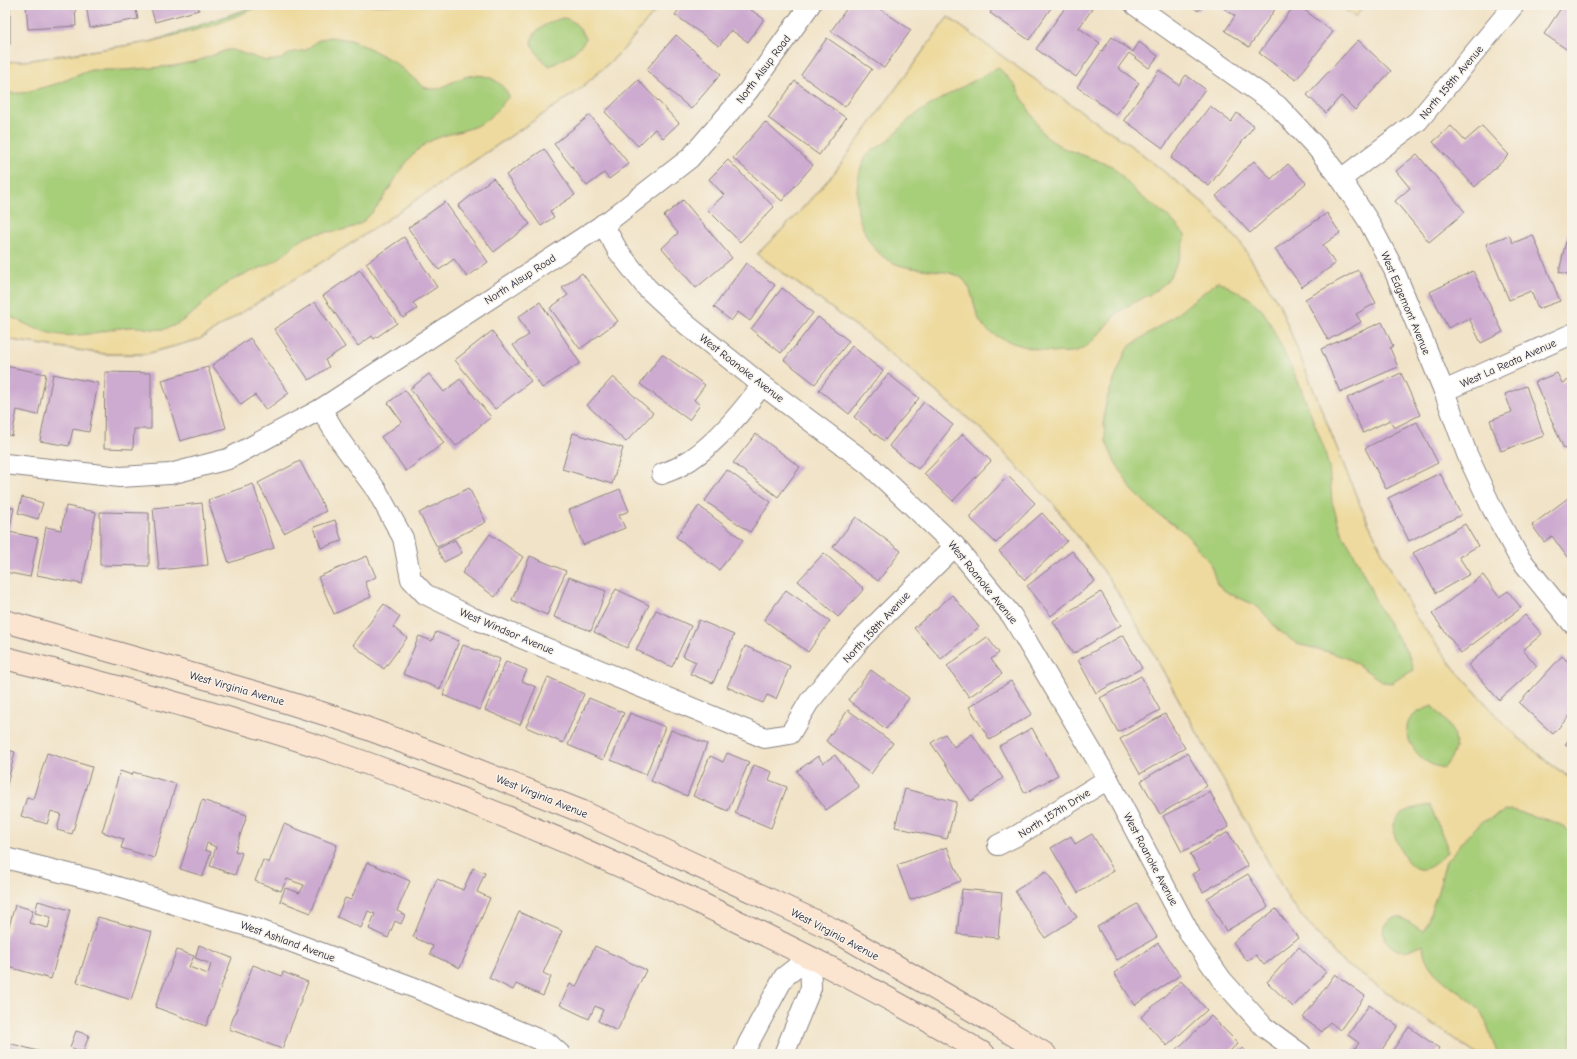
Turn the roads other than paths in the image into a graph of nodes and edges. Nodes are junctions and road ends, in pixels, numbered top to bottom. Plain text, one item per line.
1 (810, 5) edge
2 (1135, 5) edge
3 (1514, 5) edge
4 (1341, 179) junction
5 (603, 224) junction
6 (1572, 334) edge
7 (762, 385) junction
8 (1444, 391) junction
9 (321, 409) junction
10 (5, 464) edge
11 (662, 474) dead end
12 (955, 546) junction
13 (5, 621) edge
14 (1572, 623) edge
15 (5, 658) edge
16 (790, 734) joint
17 (1108, 779) junction
18 (998, 845) dead end
19 (5, 858) edge
20 (810, 957) junction
21 (560, 1054) edge
22 (744, 1054) edge
23 (784, 1054) edge
24 (984, 1054) edge
25 (1045, 1054) edge
26 (1301, 1054) edge

1 - 5 street, North Alsup Road
2 - 4 street, West Edgemont Avenue
3 - 4 street, North 158th Avenue
4 - 8 street, West Edgemont Avenue
5 - 7 street, West Roanoke Avenue
5 - 9 street, North Alsup Road
6 - 8 street, West La Reata Avenue
7 - 11 street
7 - 12 street, West Roanoke Avenue
8 - 14 street, West Edgemont Avenue
9 - 10 street, North Alsup Road
9 - 16 street, West Windsor Avenue
12 - 16 street, North 158th Avenue
12 - 17 street, West Roanoke Avenue
13 - 25 main road, West Virginia Avenue
15 - 20 main road
17 - 18 street, North 157th Drive
17 - 26 street, West Roanoke Avenue
19 - 21 street, West Ashland Avenue
20 - 22 street
20 - 23 street
20 - 24 main road

